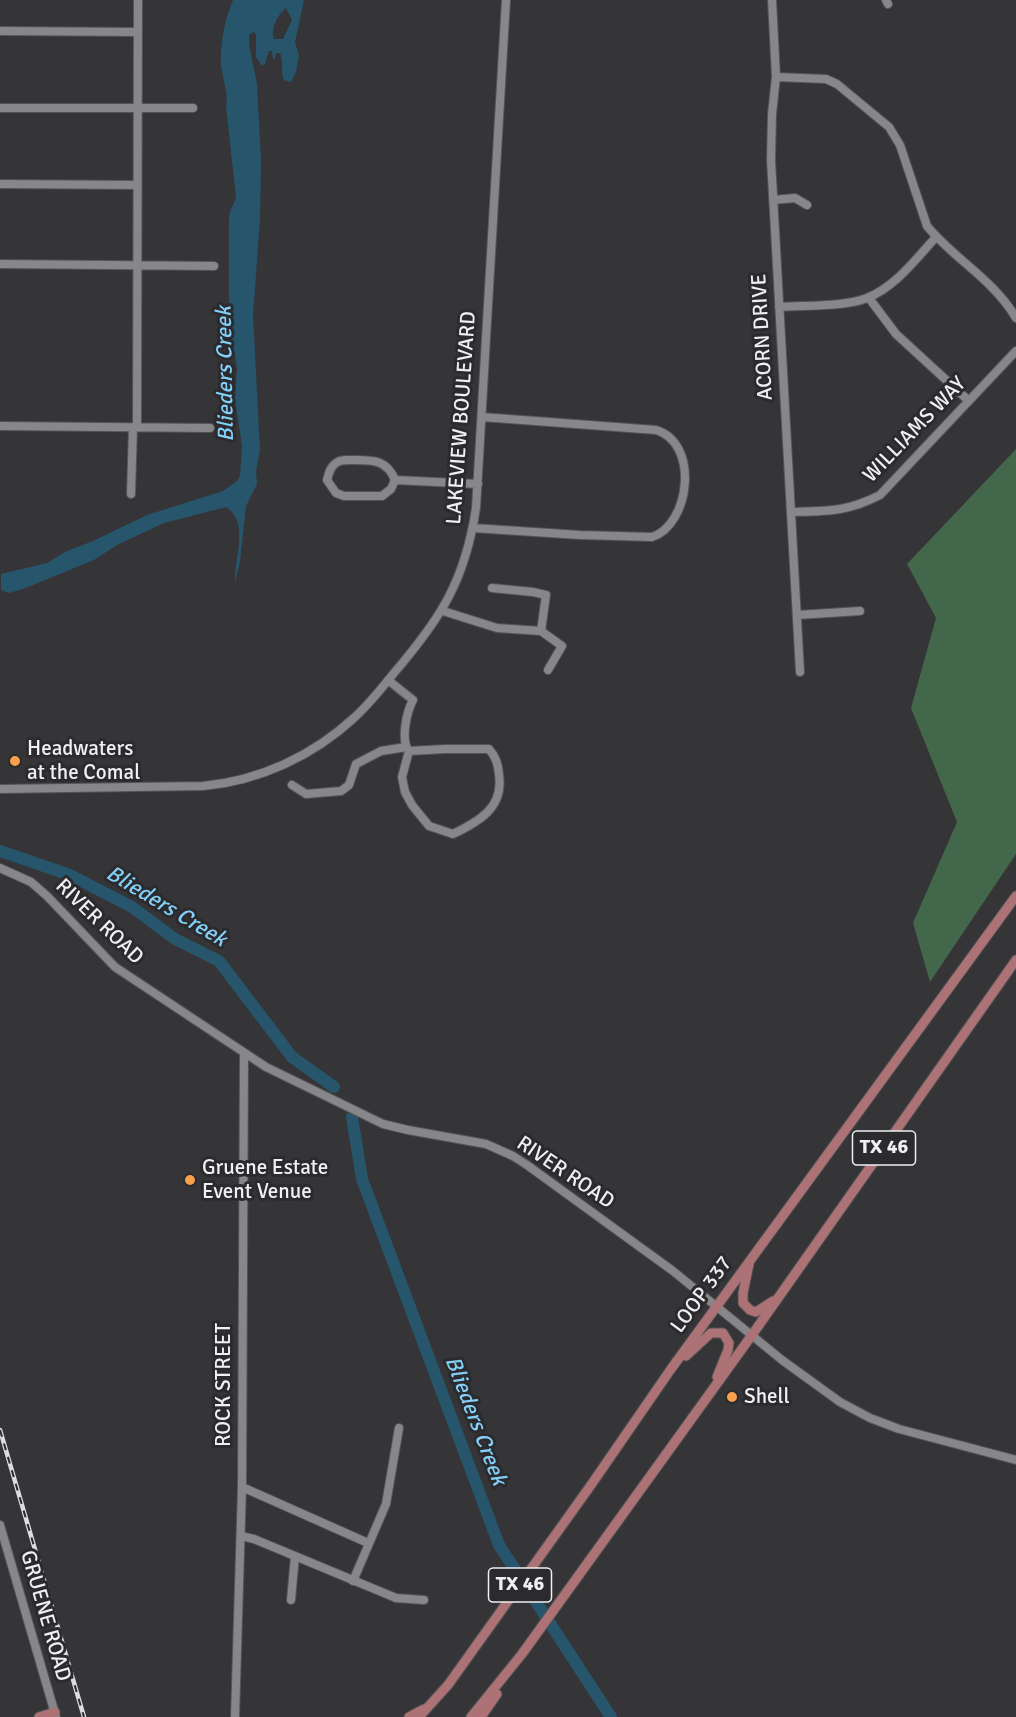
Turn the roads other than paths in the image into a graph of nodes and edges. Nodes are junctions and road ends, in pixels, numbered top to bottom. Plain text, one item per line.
1 (138, 0) edge
2 (506, 0) edge
3 (772, 0) edge
4 (0, 31) edge
5 (137, 32) junction
6 (776, 77) junction
7 (0, 108) edge
8 (193, 108) dead end
9 (136, 109) junction
10 (0, 184) edge
11 (137, 184) junction
12 (773, 200) junction
13 (807, 205) dead end
14 (936, 237) junction
15 (0, 264) edge
16 (137, 264) junction
17 (214, 266) dead end
18 (868, 297) junction
19 (779, 307) junction
20 (1016, 318) edge
21 (1016, 351) edge
22 (969, 401) junction
23 (482, 417) junction
24 (0, 426) edge
25 (135, 427) junction
26 (210, 428) dead end
27 (395, 480) junction
28 (478, 484) junction
29 (131, 494) dead end
30 (791, 512) junction
31 (473, 528) junction
32 (492, 588) dead end
33 (442, 611) junction
34 (860, 611) dead end
35 (797, 615) junction
36 (541, 631) junction
37 (548, 670) dead end
38 (800, 672) dead end
39 (388, 680) junction
40 (407, 749) junction
41 (292, 785) dead end
42 (0, 789) edge
43 (0, 868) edge
44 (1016, 896) edge
45 (1016, 960) edge
46 (244, 1053) junction
47 (750, 1258) junction
48 (781, 1294) junction
49 (717, 1307) junction
50 (752, 1335) junction
51 (667, 1374) junction
52 (709, 1394) junction
53 (399, 1428) dead end
54 (1016, 1460) edge
55 (242, 1487) junction
56 (0, 1525) edge
57 (240, 1536) junction
58 (368, 1543) junction
59 (295, 1556) junction
60 (353, 1581) junction
61 (291, 1600) dead end
62 (424, 1600) dead end
63 (522, 1654) junction
64 (431, 1706) junction
65 (56, 1715) edge
66 (39, 1717) edge
67 (235, 1717) edge
68 (410, 1717) edge
69 (419, 1717) edge
70 (471, 1717) edge
71 (481, 1717) edge

1 - 5 street
2 - 23 street, LAKEVIEW BOULEVARD
3 - 6 street, ACORN DRIVE
4 - 5 street
5 - 9 street
6 - 12 street, ACORN DRIVE
6 - 14 street
7 - 9 street
8 - 9 street
9 - 11 street
10 - 11 street
11 - 16 street
12 - 13 street
12 - 19 street, ACORN DRIVE
14 - 18 street
14 - 20 street
15 - 16 street
16 - 17 street
16 - 25 street
18 - 19 street
18 - 22 street
19 - 30 street, ACORN DRIVE
21 - 22 street, WILLIAMS WAY
22 - 30 street, WILLIAMS WAY
23 - 28 street, LAKEVIEW BOULEVARD
23 - 31 street
24 - 25 street
25 - 26 street
25 - 29 street
27 - 27 street
27 - 28 street
28 - 31 street, LAKEVIEW BOULEVARD
30 - 35 street, ACORN DRIVE
31 - 33 street, LAKEVIEW BOULEVARD
32 - 36 street
33 - 36 street
33 - 39 street, LAKEVIEW BOULEVARD
34 - 35 street
35 - 38 street, ACORN DRIVE
36 - 37 street
39 - 40 street
39 - 42 street, LAKEVIEW BOULEVARD
40 - 40 street
40 - 41 street
43 - 46 street, RIVER ROAD
44 - 47 main road, LOOP 337 / TX 46
45 - 48 main road, TX 46
46 - 49 street, RIVER ROAD
46 - 55 street, ROCK STREET
47 - 48 main road
47 - 49 main road, LOOP 337 / TX 46
48 - 50 main road, TX 46
49 - 50 street, RIVER ROAD
49 - 51 main road, LOOP 337 / TX 46
50 - 52 main road, TX 46
50 - 54 street, RIVER ROAD
51 - 52 main road
51 - 64 main road, LOOP 337 / TX 46
52 - 63 main road, TX 46
53 - 58 street
55 - 57 street, ROCK STREET
55 - 58 street
56 - 65 street, GRUENE ROAD
57 - 59 street
57 - 67 street, ROCK STREET
58 - 60 street
59 - 60 street
59 - 61 street
60 - 62 street
63 - 70 main road, TX 46
63 - 71 main road
64 - 68 main road
64 - 69 main road, LOOP 337 / TX 46
65 - 66 main road

